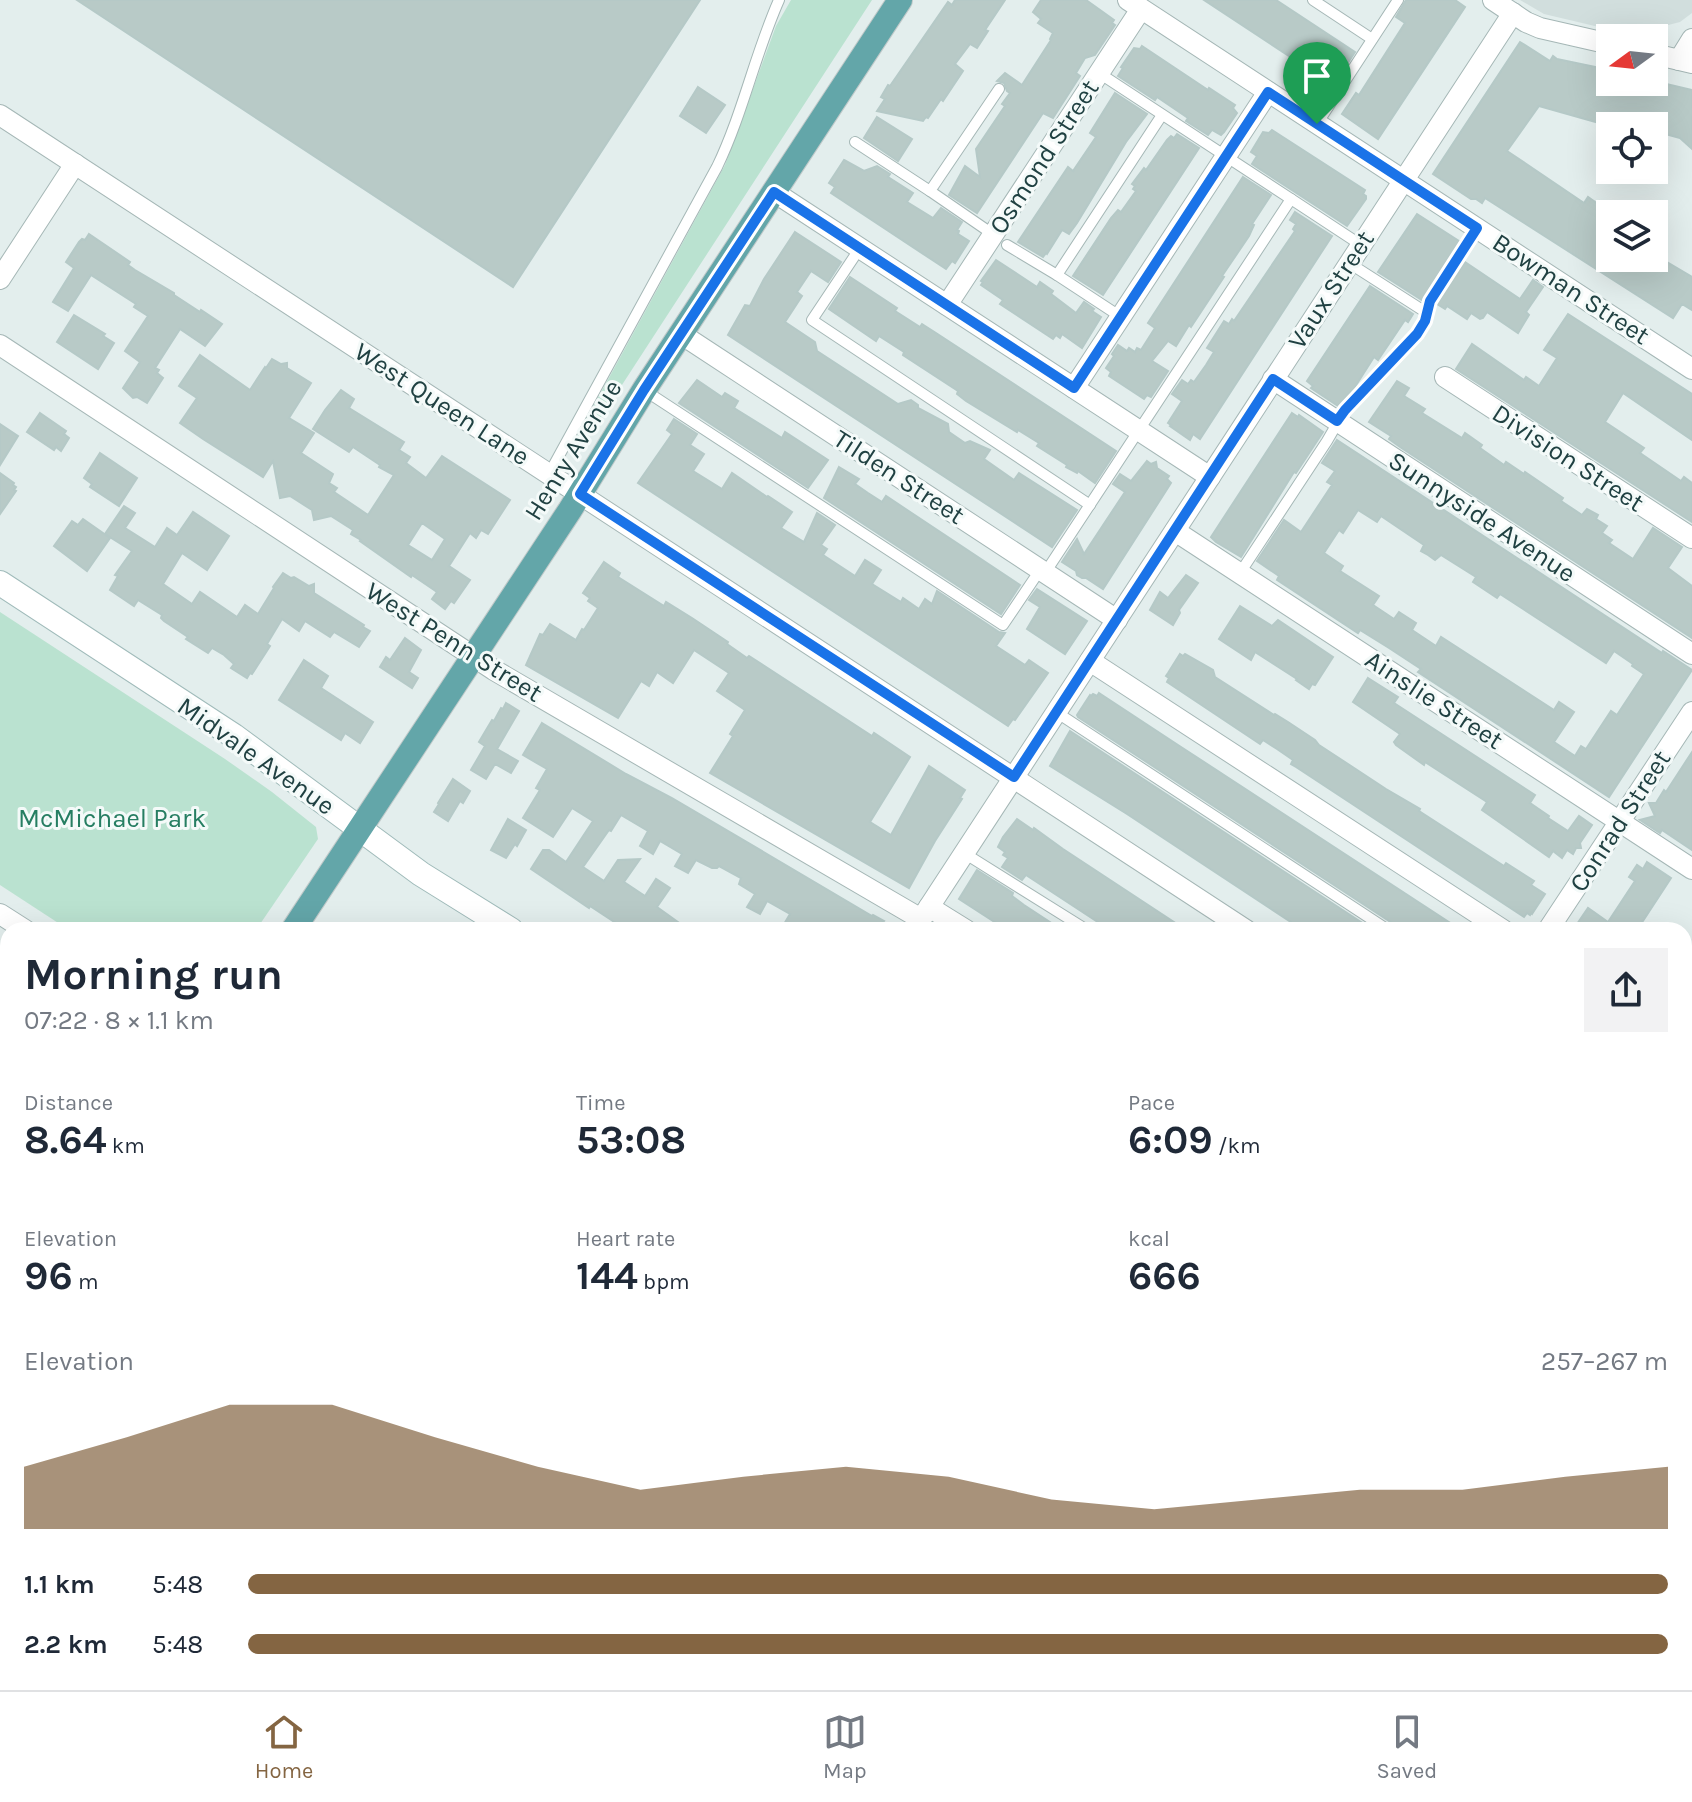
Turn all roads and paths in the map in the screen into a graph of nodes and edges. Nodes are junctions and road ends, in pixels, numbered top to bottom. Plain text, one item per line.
1 (779, 0) edge
2 (900, 0) edge
3 (1313, 0) edge
4 (1398, 0) edge
5 (1493, 0) edge
6 (1135, 4) edge
7 (1513, 13) junction
8 (1372, 39) junction
9 (1692, 39) edge
10 (1596, 41) edge
11 (1685, 61) edge
12 (1099, 73) junction
13 (999, 89) dead end
14 (1268, 92) junction
15 (0, 115) edge
16 (1162, 115) junction
17 (1317, 124) junction
18 (855, 142) dead end
19 (1227, 157) junction
20 (75, 164) junction
21 (1403, 181) junction
22 (930, 191) junction
23 (774, 192) junction
24 (1291, 199) junction
25 (1477, 228) junction
26 (1001, 240) junction
27 (1361, 245) junction
28 (860, 248) junction
29 (1349, 263) junction
30 (1057, 275) junction
31 (0, 279) edge
32 (947, 305) junction
33 (1427, 313) junction
34 (1121, 317) junction
35 (681, 334) junction
36 (0, 345) edge
37 (1692, 369) edge
38 (1445, 377) dead end
39 (1273, 379) junction
40 (1074, 388) junction
41 (644, 390) junction
42 (1337, 421) junction
43 (1139, 430) junction
44 (549, 474) junction
45 (1210, 477) junction
46 (580, 494) junction
47 (1090, 505) junction
48 (1175, 531) junction
49 (1692, 538) edge
50 (1042, 571) junction
51 (1240, 573) junction
52 (0, 583) edge
53 (1117, 620) junction
54 (1692, 654) edge
55 (473, 657) junction
56 (1090, 661) junction
57 (1056, 712) junction
58 (1692, 712) edge
59 (1014, 777) junction
60 (1620, 822) junction
61 (360, 830) junction
62 (964, 853) junction
63 (1692, 869) edge
64 (921, 919) edge
65 (298, 922) edge
66 (498, 922) edge
67 (1074, 922) edge
68 (1234, 922) edge
69 (1376, 922) edge
70 (1491, 922) edge
71 (1553, 922) edge

1 - 44 lane
2 - 23 main road, Henry Avenue
3 - 8 lane
4 - 8 lane
5 - 7 street
6 - 12 street, Osmond Street
6 - 14 street, Bowman Street
7 - 10 street
7 - 21 street, Vaux Street
8 - 17 lane
9 - 11 street
12 - 16 lane
12 - 26 street, Osmond Street
13 - 22 lane
14 - 17 street, Bowman Street
14 - 19 street
15 - 20 street, West Queen Lane
16 - 19 lane
16 - 30 lane
17 - 21 street, Bowman Street
18 - 22 lane
19 - 24 lane
19 - 34 street
20 - 31 street
20 - 44 street, West Queen Lane
21 - 25 street, Bowman Street
21 - 27 street, Vaux Street
22 - 26 lane
23 - 28 street
23 - 35 main road, Henry Avenue
24 - 27 lane
24 - 43 lane
25 - 33 lane
25 - 37 street, Bowman Street
26 - 30 lane
26 - 32 street, Osmond Street
27 - 29 street, Vaux Street
28 - 32 street
28 - 47 lane
29 - 33 lane
29 - 39 street, Vaux Street
30 - 34 lane
32 - 40 street
33 - 42 lane
34 - 40 street
35 - 41 main road, Henry Avenue
35 - 50 street, Tilden Street
36 - 55 street, West Penn Street
38 - 49 street, Division Street
39 - 42 street, Sunnyside Avenue
39 - 45 street, Vaux Street
40 - 43 street
41 - 46 main road, Henry Avenue
41 - 50 lane
42 - 51 lane
42 - 54 street, Sunnyside Avenue
43 - 45 street
43 - 47 lane
44 - 46 street, West Queen Lane
45 - 48 street, Vaux Street
46 - 55 main road, Henry Avenue
46 - 59 street, West Queen Lane
47 - 50 lane
48 - 51 street, Ainslie Street
48 - 53 street, Vaux Street
50 - 53 street, Tilden Street
51 - 60 street, Ainslie Street
52 - 61 street, Midvale Avenue
53 - 56 street, Vaux Street
55 - 61 main road, Henry Avenue
55 - 64 street, West Penn Street
56 - 57 street, Vaux Street
56 - 70 street
57 - 59 street, Vaux Street
57 - 69 lane
58 - 60 street, Conrad Street
59 - 62 street, Vaux Street
59 - 68 street, West Queen Lane
60 - 63 street, Ainslie Street
60 - 71 street, Conrad Street
61 - 65 main road, Henry Avenue
61 - 66 street, Midvale Avenue
62 - 64 street, Vaux Street
62 - 67 lane

